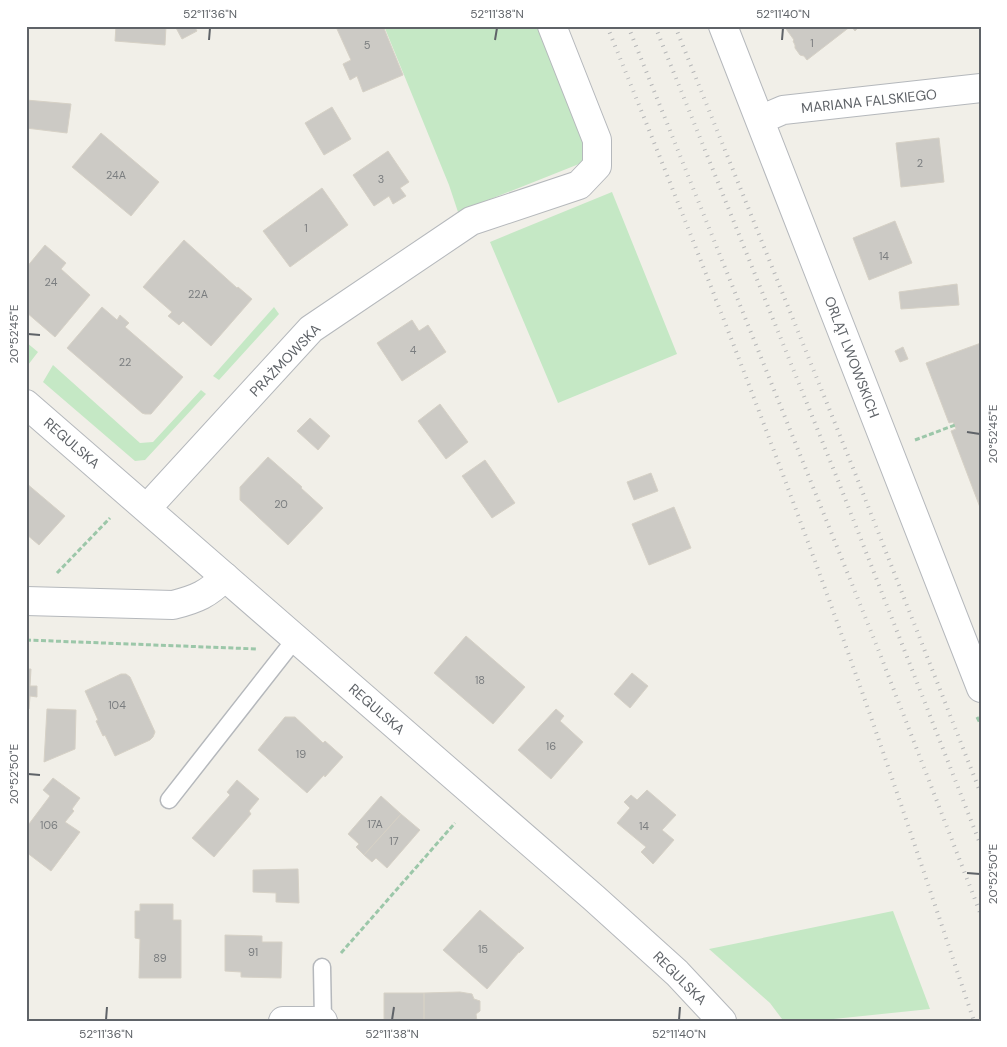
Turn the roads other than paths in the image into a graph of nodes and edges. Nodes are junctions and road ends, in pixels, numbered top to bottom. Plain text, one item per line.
1 (552, 26) edge
2 (723, 26) edge
3 (981, 88) edge
4 (760, 120) junction
5 (26, 404) edge
6 (147, 508) junction
7 (225, 577) junction
8 (26, 600) edge
9 (296, 638) junction
10 (981, 688) edge
11 (169, 800) dead end
12 (322, 966) road end
13 (323, 1020) edge
14 (283, 1021) edge
15 (722, 1021) edge

1 - 6 street, PRAŻMOWSKA
2 - 4 street, ORLĄT LWOWSKICH
3 - 4 street, MARIANA FALSKIEGO
4 - 10 street, ORLĄT LWOWSKICH
5 - 6 street, REGULSKA
6 - 7 street, REGULSKA
7 - 8 street
7 - 9 street, REGULSKA
9 - 11 lane
9 - 15 street, REGULSKA
12 - 13 lane
13 - 14 street

